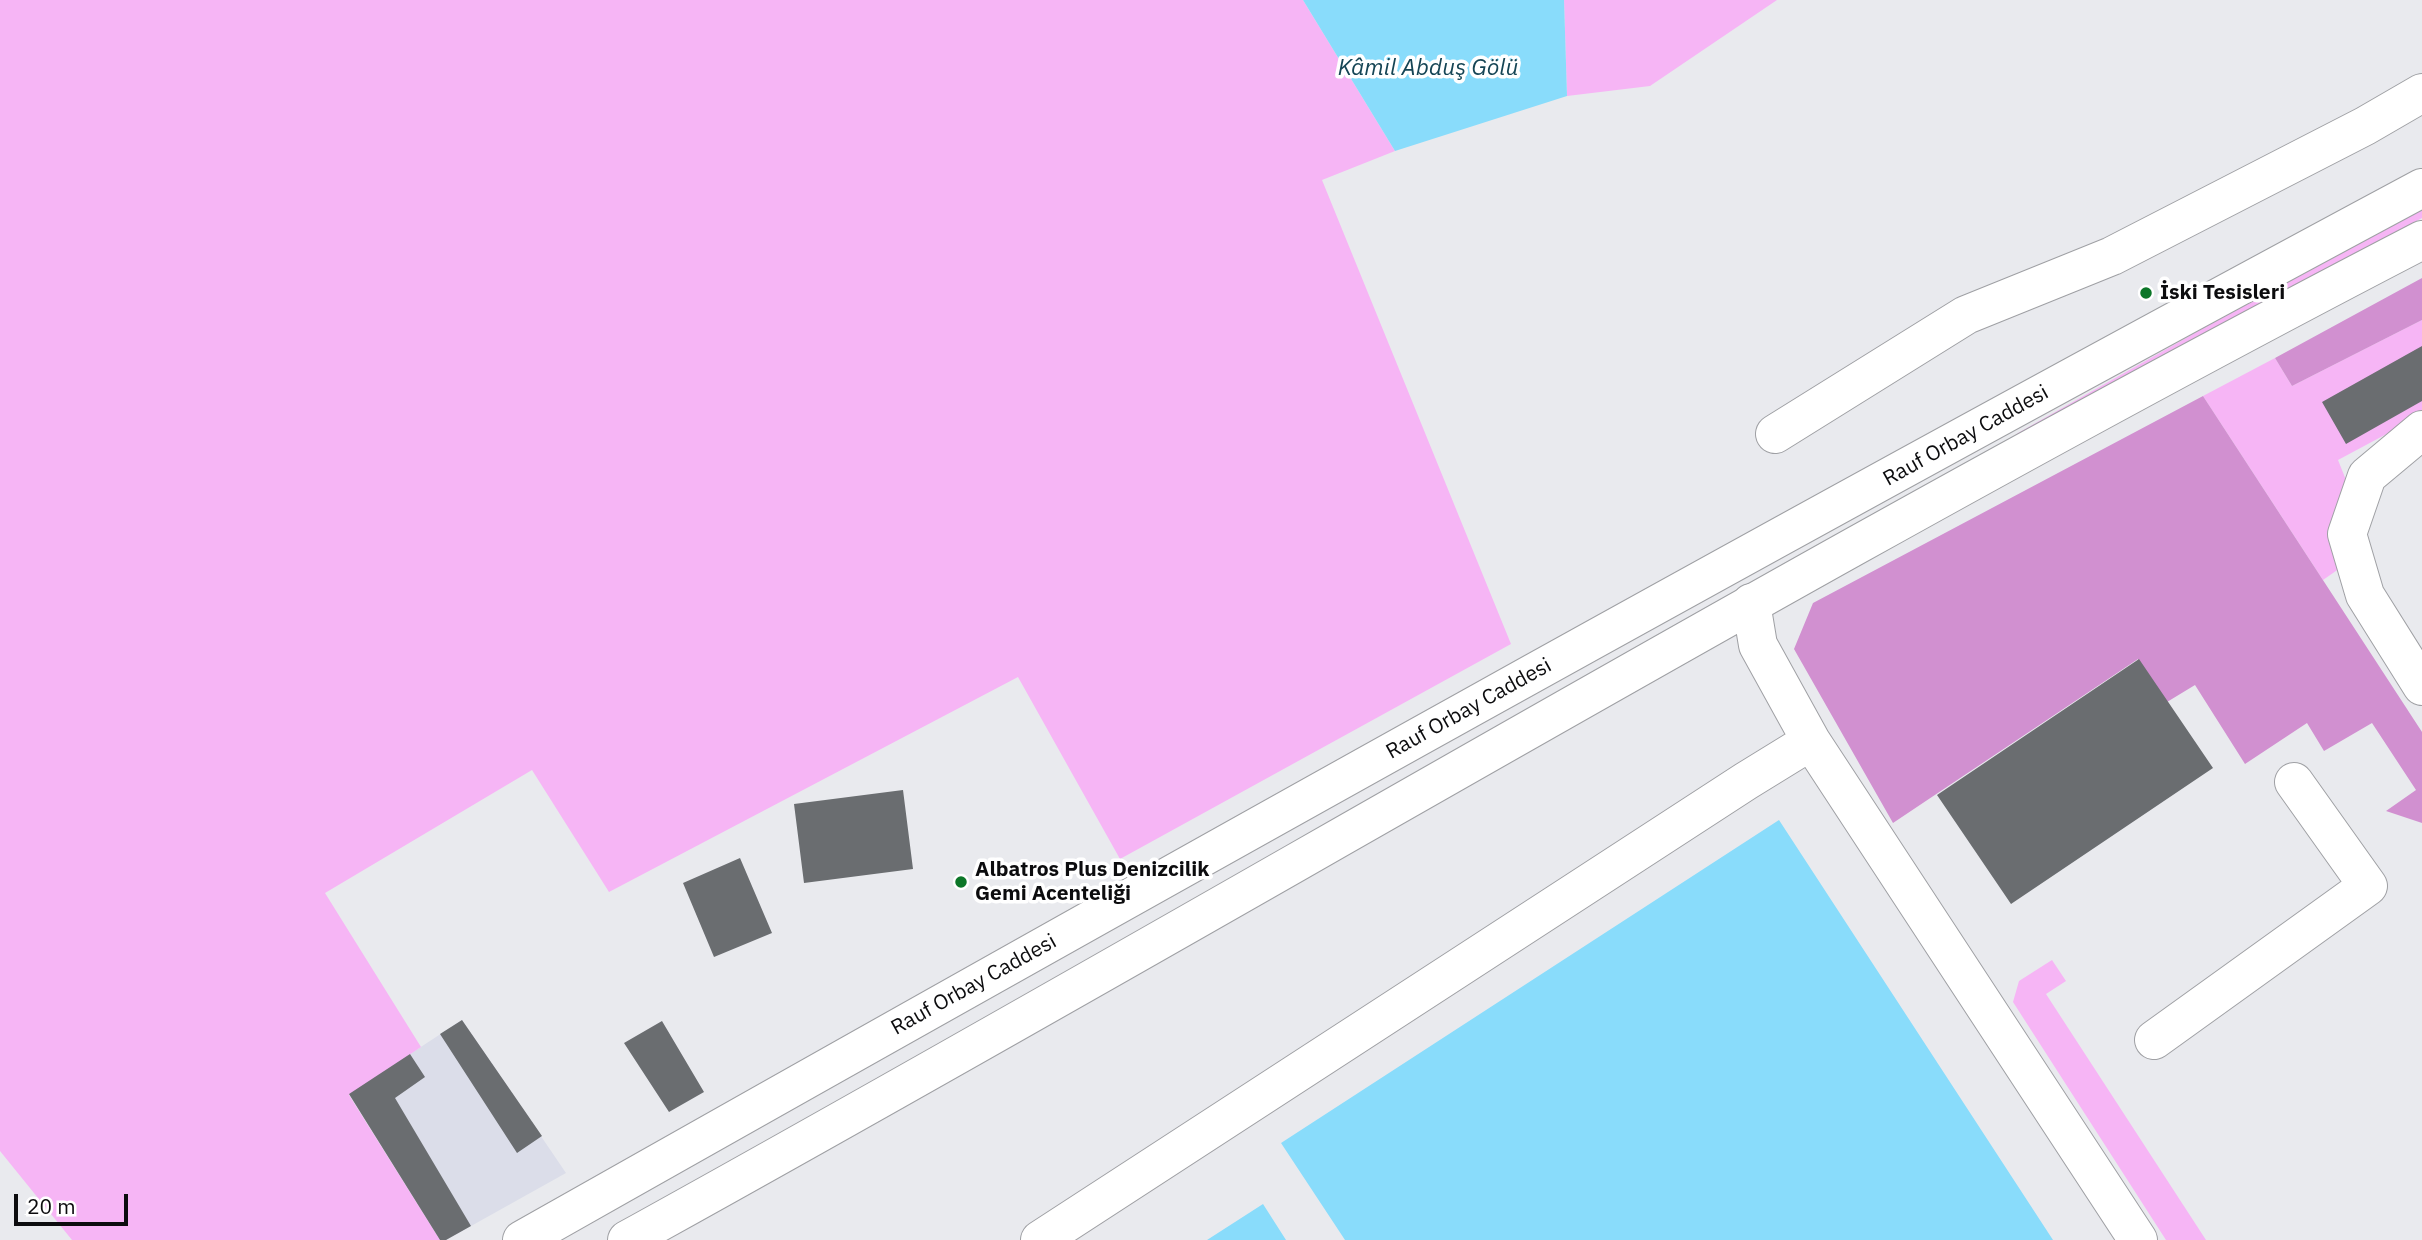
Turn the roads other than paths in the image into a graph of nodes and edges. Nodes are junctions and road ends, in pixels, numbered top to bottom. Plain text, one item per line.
1 (2422, 93) edge
2 (2422, 188) edge
3 (2422, 240) edge
4 (2422, 430) edge
5 (1775, 434) dead end
6 (1728, 566) junction
7 (1751, 603) junction
8 (2422, 687) edge
9 (1811, 741) junction
10 (2294, 782) dead end
11 (2154, 1040) dead end
12 (522, 1240) edge
13 (627, 1240) edge
14 (1040, 1240) edge
15 (2138, 1240) edge

1 - 5 main road
2 - 6 main road, Rauf Orbay Caddesi
3 - 7 main road, Rauf Orbay Caddesi
4 - 8 main road
6 - 7 main road
6 - 12 main road, Rauf Orbay Caddesi
7 - 9 main road
7 - 13 main road, Rauf Orbay Caddesi
9 - 14 main road
9 - 15 main road
10 - 11 main road

